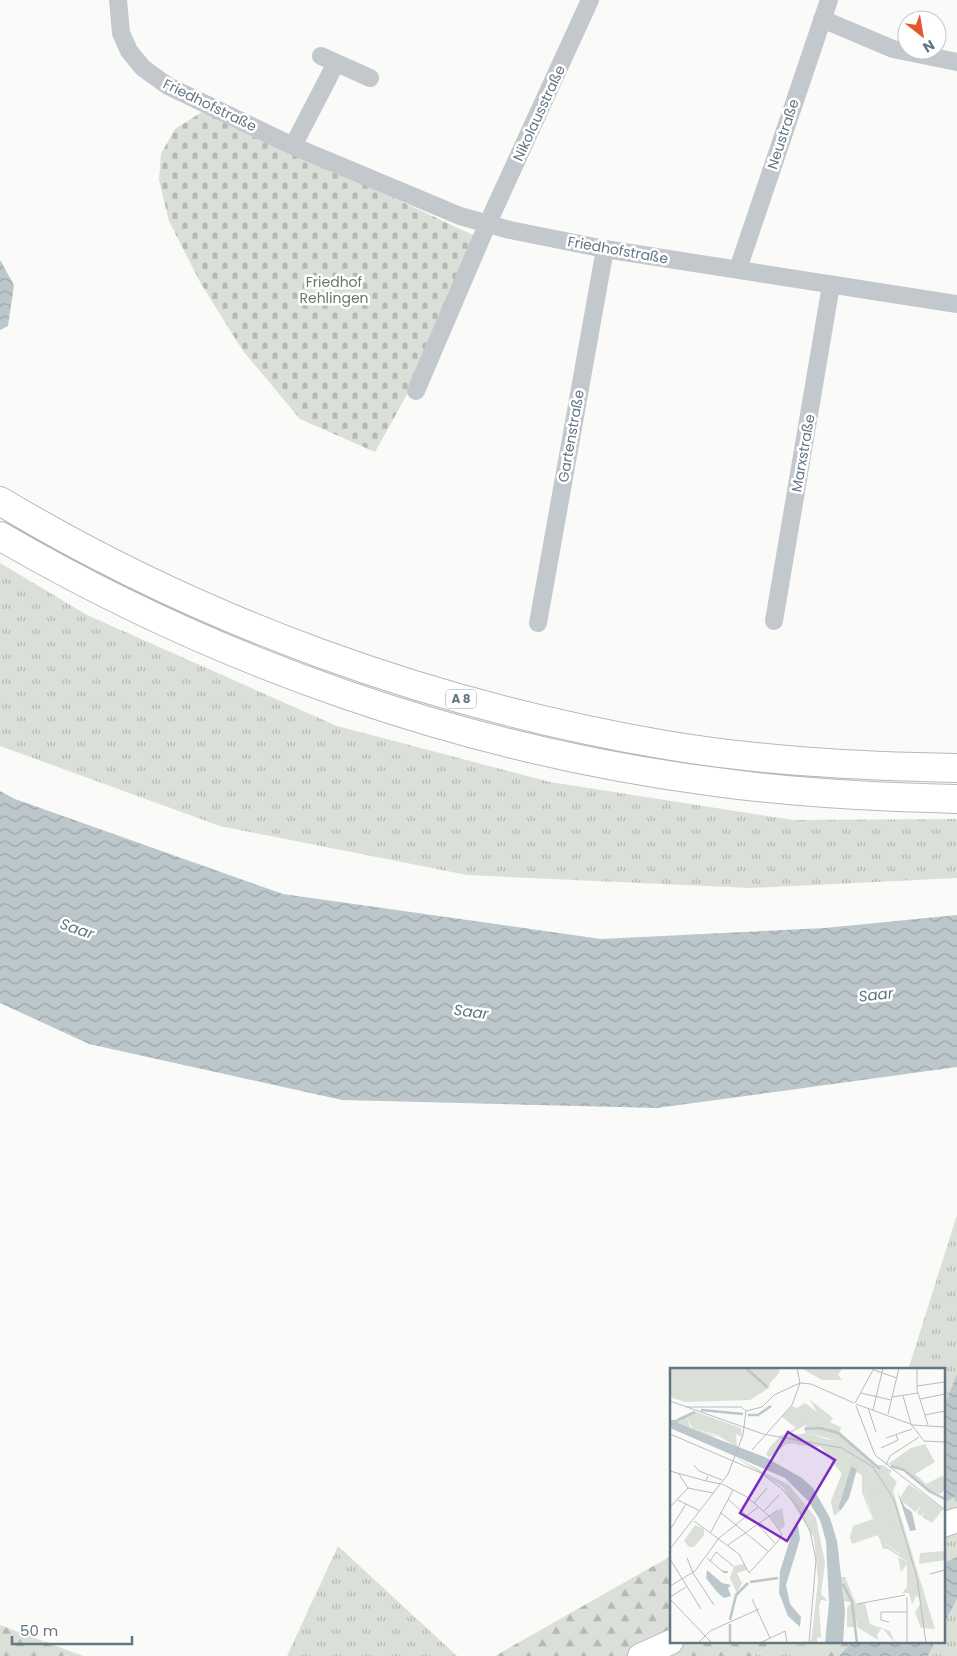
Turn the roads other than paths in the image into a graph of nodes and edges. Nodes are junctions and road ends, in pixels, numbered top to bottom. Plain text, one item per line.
1 (118, 0) edge
2 (590, 0) edge
3 (829, 0) edge
4 (822, 19) junction
5 (957, 62) edge
6 (370, 78) dead end
7 (293, 146) junction
8 (487, 225) junction
9 (605, 248) junction
10 (738, 269) junction
11 (831, 285) junction
12 (957, 304) edge
13 (416, 391) dead end
14 (0, 501) edge
15 (0, 536) edge
16 (774, 621) dead end
17 (538, 623) dead end
18 (957, 768) edge
19 (957, 798) edge
20 (957, 1520) edge
21 (944, 1525) edge
22 (670, 1642) edge
23 (640, 1656) edge

1 - 7 street, Friedhofstraße
2 - 8 street, Nikolausstraße
3 - 4 street, Neustraße
4 - 5 street
4 - 10 street, Neustraße
6 - 7 street
7 - 8 street, Friedhofstraße
8 - 9 street, Friedhofstraße
8 - 13 street, Nikolausstraße
9 - 10 street, Friedhofstraße
9 - 17 street, Gartenstraße
10 - 11 street, Friedhofstraße
11 - 12 street, Friedhofstraße
11 - 16 street, Marxstraße
14 - 18 highway, A 8
15 - 19 highway, A 8
20 - 21 main road
22 - 23 main road

